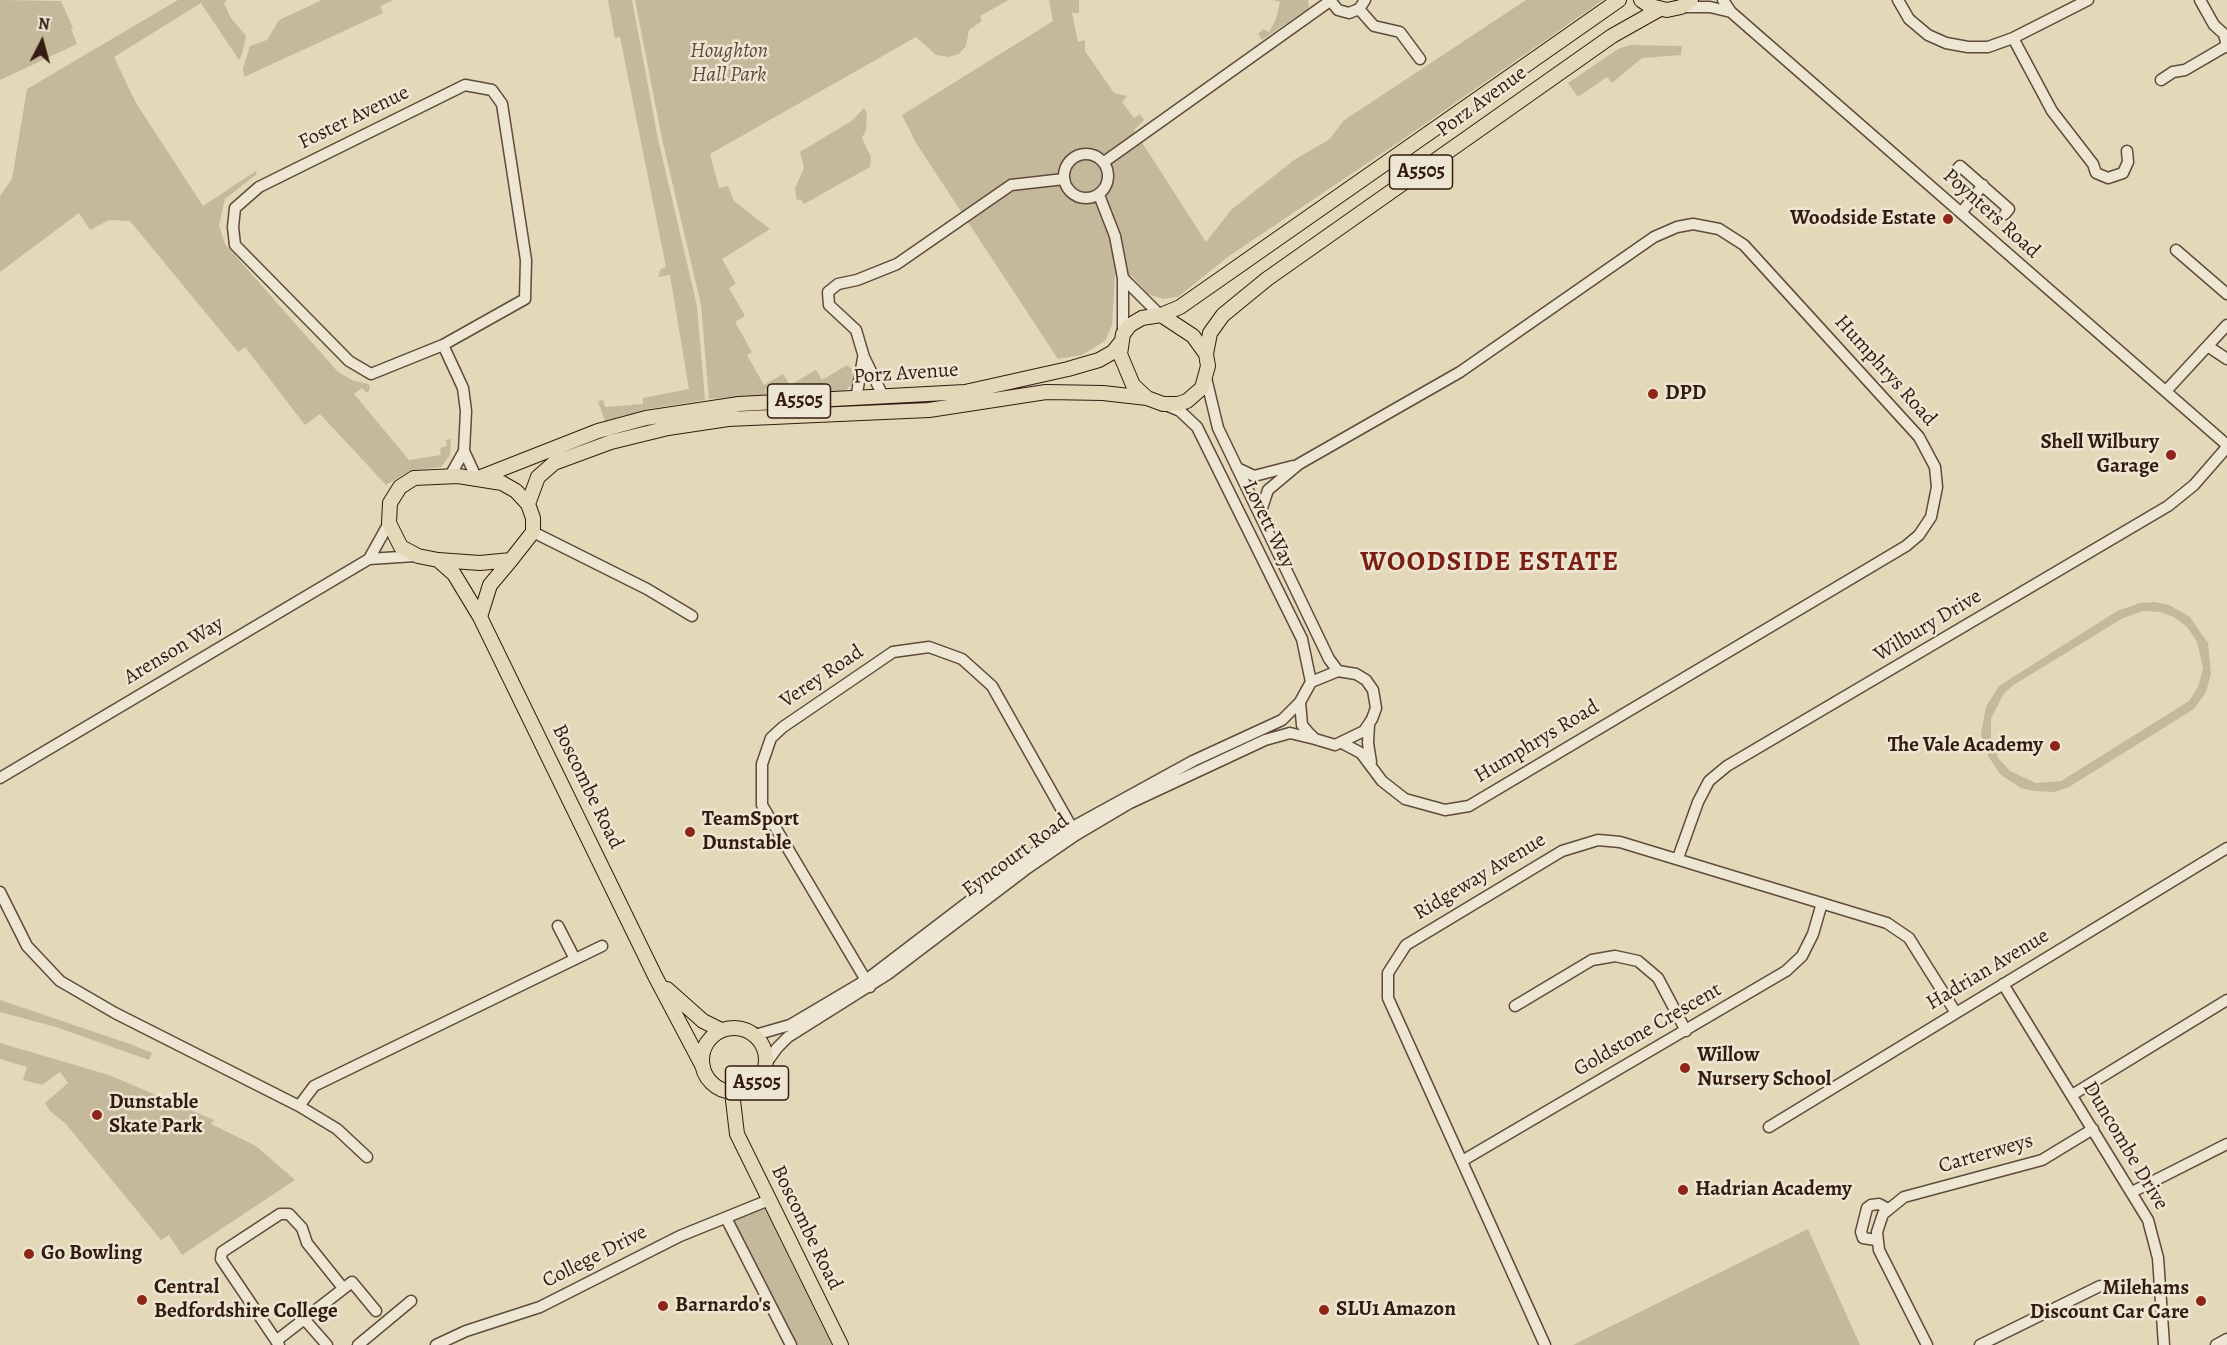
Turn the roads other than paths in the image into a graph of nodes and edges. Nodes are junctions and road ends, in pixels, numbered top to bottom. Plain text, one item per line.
1 (1619, 0) edge
2 (1641, 0) edge
3 (1723, 0) edge
4 (1898, 0) edge
5 (2088, 0) edge
6 (2200, 0) edge
7 (1330, 1) edge
8 (1686, 3) edge
9 (1362, 4) edge
10 (1660, 9) junction
11 (1731, 12) junction
12 (2013, 38) junction
13 (2227, 47) edge
14 (1420, 59) dead end
15 (2161, 80) dead end
16 (2127, 151) dead end
17 (1104, 162) junction
18 (1955, 172) dead end
19 (1064, 179) junction
20 (1983, 185) junction
21 (1099, 195) junction
22 (1961, 213) junction
23 (2005, 214) dead end
24 (2175, 250) dead end
25 (1123, 278) junction
26 (2227, 294) edge
27 (1160, 314) junction
28 (2227, 325) edge
29 (1122, 338) junction
30 (443, 345) junction
31 (2209, 346) junction
32 (1206, 354) junction
33 (864, 357) junction
34 (2227, 359) edge
35 (1206, 378) junction
36 (2166, 391) junction
37 (884, 398) junction
38 (1147, 398) junction
39 (856, 399) junction
40 (1163, 404) junction
41 (2227, 446) edge
42 (464, 451) junction
43 (1299, 464) junction
44 (1237, 468) junction
45 (450, 476) junction
46 (477, 478) junction
47 (528, 504) junction
48 (1260, 514) junction
49 (388, 523) junction
50 (533, 532) junction
51 (418, 556) junction
52 (369, 559) junction
53 (438, 560) junction
54 (511, 560) junction
55 (692, 616) dead end
56 (480, 617) junction
57 (1338, 671) junction
58 (1311, 682) junction
59 (1300, 702) junction
60 (1369, 724) junction
61 (1315, 739) junction
62 (1342, 743) junction
63 (1373, 768) junction
64 (0, 778) edge
65 (1074, 831) junction
66 (2227, 848) edge
67 (1678, 858) junction
68 (0, 892) edge
69 (1822, 903) junction
70 (558, 926) dead end
71 (602, 946) dead end
72 (575, 959) junction
73 (655, 976) junction
74 (868, 983) junction
75 (2003, 984) junction
76 (2227, 1000) edge
77 (1515, 1006) dead end
78 (1956, 1013) junction
79 (721, 1030) junction
80 (1686, 1031) junction
81 (755, 1035) junction
82 (767, 1062) junction
83 (703, 1067) junction
84 (732, 1092) junction
85 (2072, 1095) junction
86 (300, 1106) junction
87 (1769, 1127) dead end
88 (2093, 1129) junction
89 (2227, 1144) edge
90 (367, 1157) dead end
91 (1461, 1161) junction
92 (2132, 1192) junction
93 (769, 1200) junction
94 (1888, 1209) junction
95 (726, 1218) junction
96 (1876, 1240) junction
97 (2100, 1286) dead end
98 (343, 1288) junction
99 (411, 1301) dead end
100 (375, 1311) dead end
101 (305, 1320) junction
102 (2227, 1339) edge
103 (277, 1343) edge
104 (327, 1345) edge
105 (358, 1345) edge
106 (436, 1345) edge
107 (791, 1345) edge
108 (841, 1345) edge
109 (1545, 1345) edge
110 (1927, 1345) edge
111 (1980, 1345) edge
112 (2164, 1345) edge
113 (2216, 1345) edge

1 - 27 main road, Porz Avenue / A5505
2 - 10 main road
3 - 11 street, Poynters Road
4 - 12 street
5 - 12 street
6 - 13 street
7 - 9 street
7 - 17 street
8 - 10 main road
8 - 11 street
9 - 14 street
10 - 32 main road, Porz Avenue / A5505
11 - 22 street, Poynters Road
12 - 16 street
13 - 15 street
17 - 19 street
17 - 21 street
18 - 20 street
19 - 21 street
19 - 33 street
20 - 22 street
20 - 23 street
21 - 25 street
22 - 36 street, Poynters Road
24 - 26 street
25 - 27 street
25 - 29 street
27 - 29 main road, A5505
27 - 32 main road
28 - 31 street
29 - 37 main road, Porz Avenue / A5505
29 - 38 main road
30 - 30 street, Foster Avenue
30 - 42 street
31 - 34 street
31 - 36 street
32 - 35 main road, A5505
33 - 37 street
33 - 39 street
35 - 40 main road
35 - 44 street, Lovett Way
36 - 41 street, Poynters Road
37 - 39 main road, Porz Avenue / A5505
38 - 40 main road, A5505
38 - 47 main road, Porz Avenue / A5505
39 - 46 main road, Porz Avenue / A5505
40 - 58 street, Lovett Way
41 - 67 street, Wilbury Drive
42 - 45 street
42 - 46 street
43 - 44 street, Humphrys Road
43 - 48 street, Humphrys Road
43 - 63 street, Humphrys Road
44 - 48 street, Lovett Way
45 - 46 main road, A5505
45 - 49 main road, A5505
46 - 47 main road, A5505
47 - 50 main road
48 - 57 street, Lovett Way
49 - 51 main road
49 - 52 street
50 - 54 main road
50 - 55 street
51 - 52 street, Arenson Way
51 - 53 main road
52 - 64 street, Arenson Way
53 - 54 main road
53 - 56 main road, Boscombe Road / A5505
54 - 56 main road
56 - 73 main road, Boscombe Road / A5505
57 - 58 street
57 - 60 street
58 - 59 street
59 - 61 street
59 - 65 street, Eyncourt Road
60 - 62 street
60 - 63 street
61 - 62 street
61 - 65 street, Eyncourt Road
62 - 63 street, Humphrys Road
65 - 74 street, Eyncourt Road
65 - 74 street, Verey Road
66 - 75 street, Hadrian Avenue
67 - 69 street, Ridgeway Avenue
67 - 91 street, Ridgeway Avenue
68 - 86 street
69 - 78 street, Ridgeway Avenue
69 - 80 street, Goldstone Crescent
70 - 72 street
71 - 72 street
72 - 86 street
73 - 79 main road, Boscombe Road / A5505
73 - 83 main road, Boscombe Road / A5505
74 - 81 street, Eyncourt Road
74 - 82 street, Eyncourt Road
75 - 78 street, Hadrian Avenue
75 - 85 street, Duncombe Drive
76 - 85 street
77 - 80 street
78 - 87 street, Hadrian Avenue
79 - 81 main road, A5505
79 - 83 main road, A5505
80 - 91 street, Goldstone Crescent
81 - 82 main road, A5505
82 - 84 main road, A5505
83 - 84 main road, A5505
84 - 93 main road, Boscombe Road / A5505
85 - 88 street, Duncombe Drive
86 - 90 street
88 - 92 street, Duncombe Drive
88 - 94 street, Carterweys
89 - 92 street
91 - 109 street, Ridgeway Avenue
92 - 112 street, Duncombe Drive
93 - 95 street, College Drive
93 - 108 main road, Boscombe Road / A5505
94 - 96 street
94 - 96 street, Carterweys
95 - 106 street, College Drive
95 - 107 street
96 - 110 street, Carterweys
97 - 111 street
98 - 100 street
98 - 101 street
98 - 103 street
99 - 105 street
101 - 103 street
101 - 104 street
102 - 113 street

